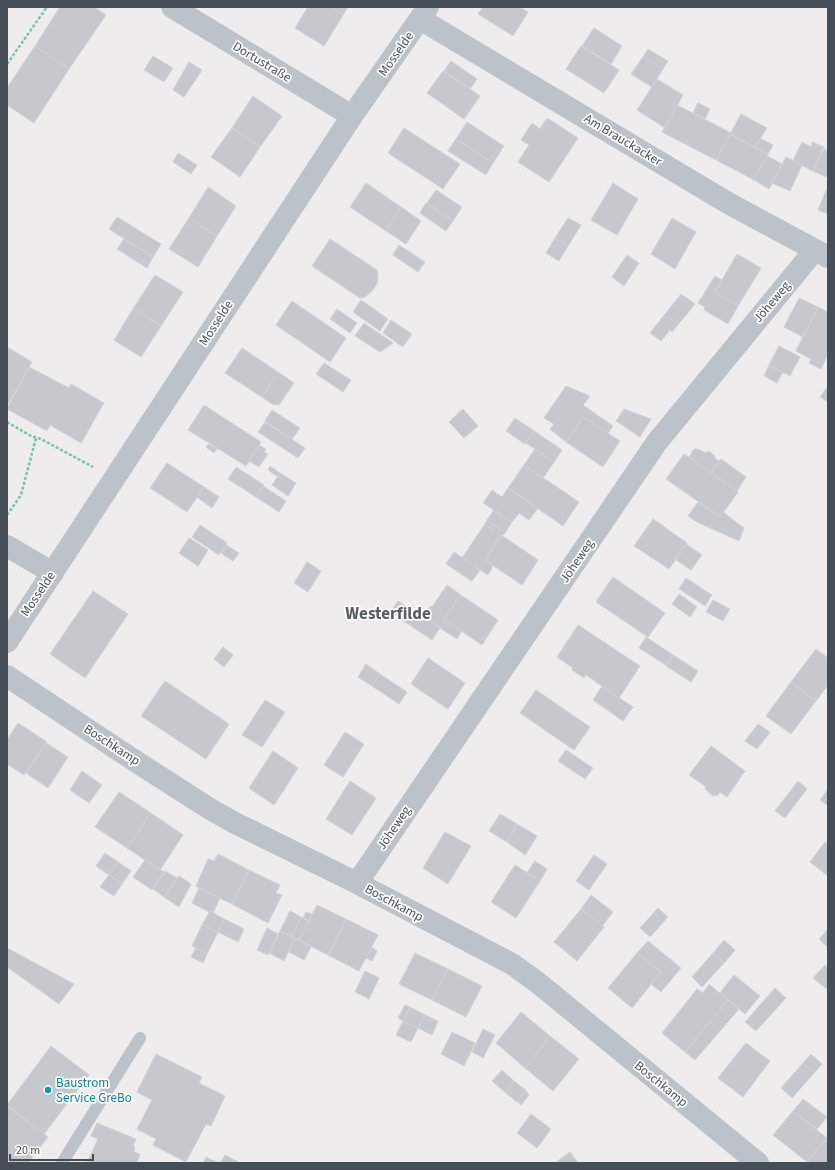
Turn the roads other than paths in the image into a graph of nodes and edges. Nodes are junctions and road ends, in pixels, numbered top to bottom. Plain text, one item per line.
1 (172, 7) edge
2 (424, 13) edge
3 (352, 116) junction
4 (821, 254) edge
5 (7, 546) edge
6 (53, 573) junction
7 (7, 642) edge
8 (7, 676) edge
9 (357, 884) junction
10 (140, 1038) dead end
11 (62, 1163) edge
12 (758, 1163) edge

1 - 3 street, Dortustraße
2 - 3 street, Mosselde
2 - 4 street, Am Brauckacker
3 - 6 street, Mosselde
4 - 9 street, Jöheweg
5 - 6 street
6 - 7 street, Mosselde
8 - 9 street, Boschkamp
9 - 12 street, Boschkamp
10 - 11 lane

